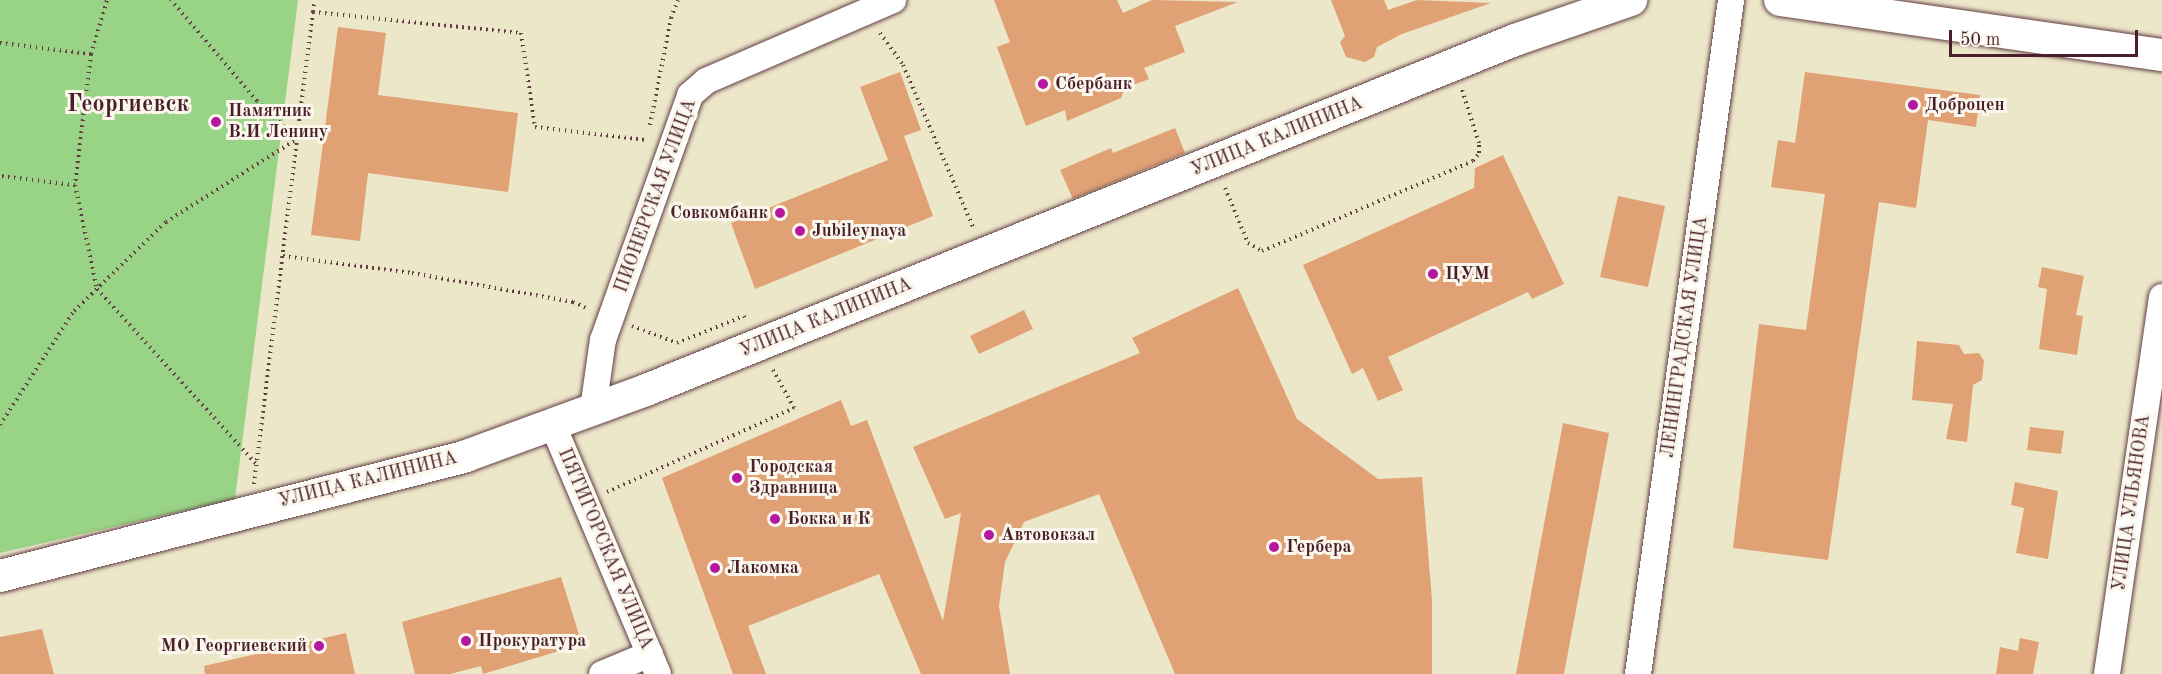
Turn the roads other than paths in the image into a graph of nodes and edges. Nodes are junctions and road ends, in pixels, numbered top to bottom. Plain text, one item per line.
1 (893, 0) edge
2 (1631, 0) edge
3 (1731, 0) edge
4 (1780, 0) edge
5 (2162, 56) edge
6 (2162, 297) edge
7 (593, 409) junction
8 (552, 423) junction
9 (0, 576) edge
10 (654, 664) edge
11 (602, 674) edge
12 (1638, 674) edge
13 (2107, 674) edge

1 - 7 street, ПИОНЕРСКАЯ УЛИЦА
2 - 7 main road, УЛИЦА КАЛИНИНА
3 - 12 street, ЛЕНИНГРАДСКАЯ УЛИЦА
4 - 5 main road
6 - 13 street, УЛИЦА УЛЬЯНОВА
7 - 8 main road, УЛИЦА КАЛИНИНА
8 - 9 main road, УЛИЦА КАЛИНИНА
8 - 10 street, ПЯТИГОРСКАЯ УЛИЦА
10 - 11 street

